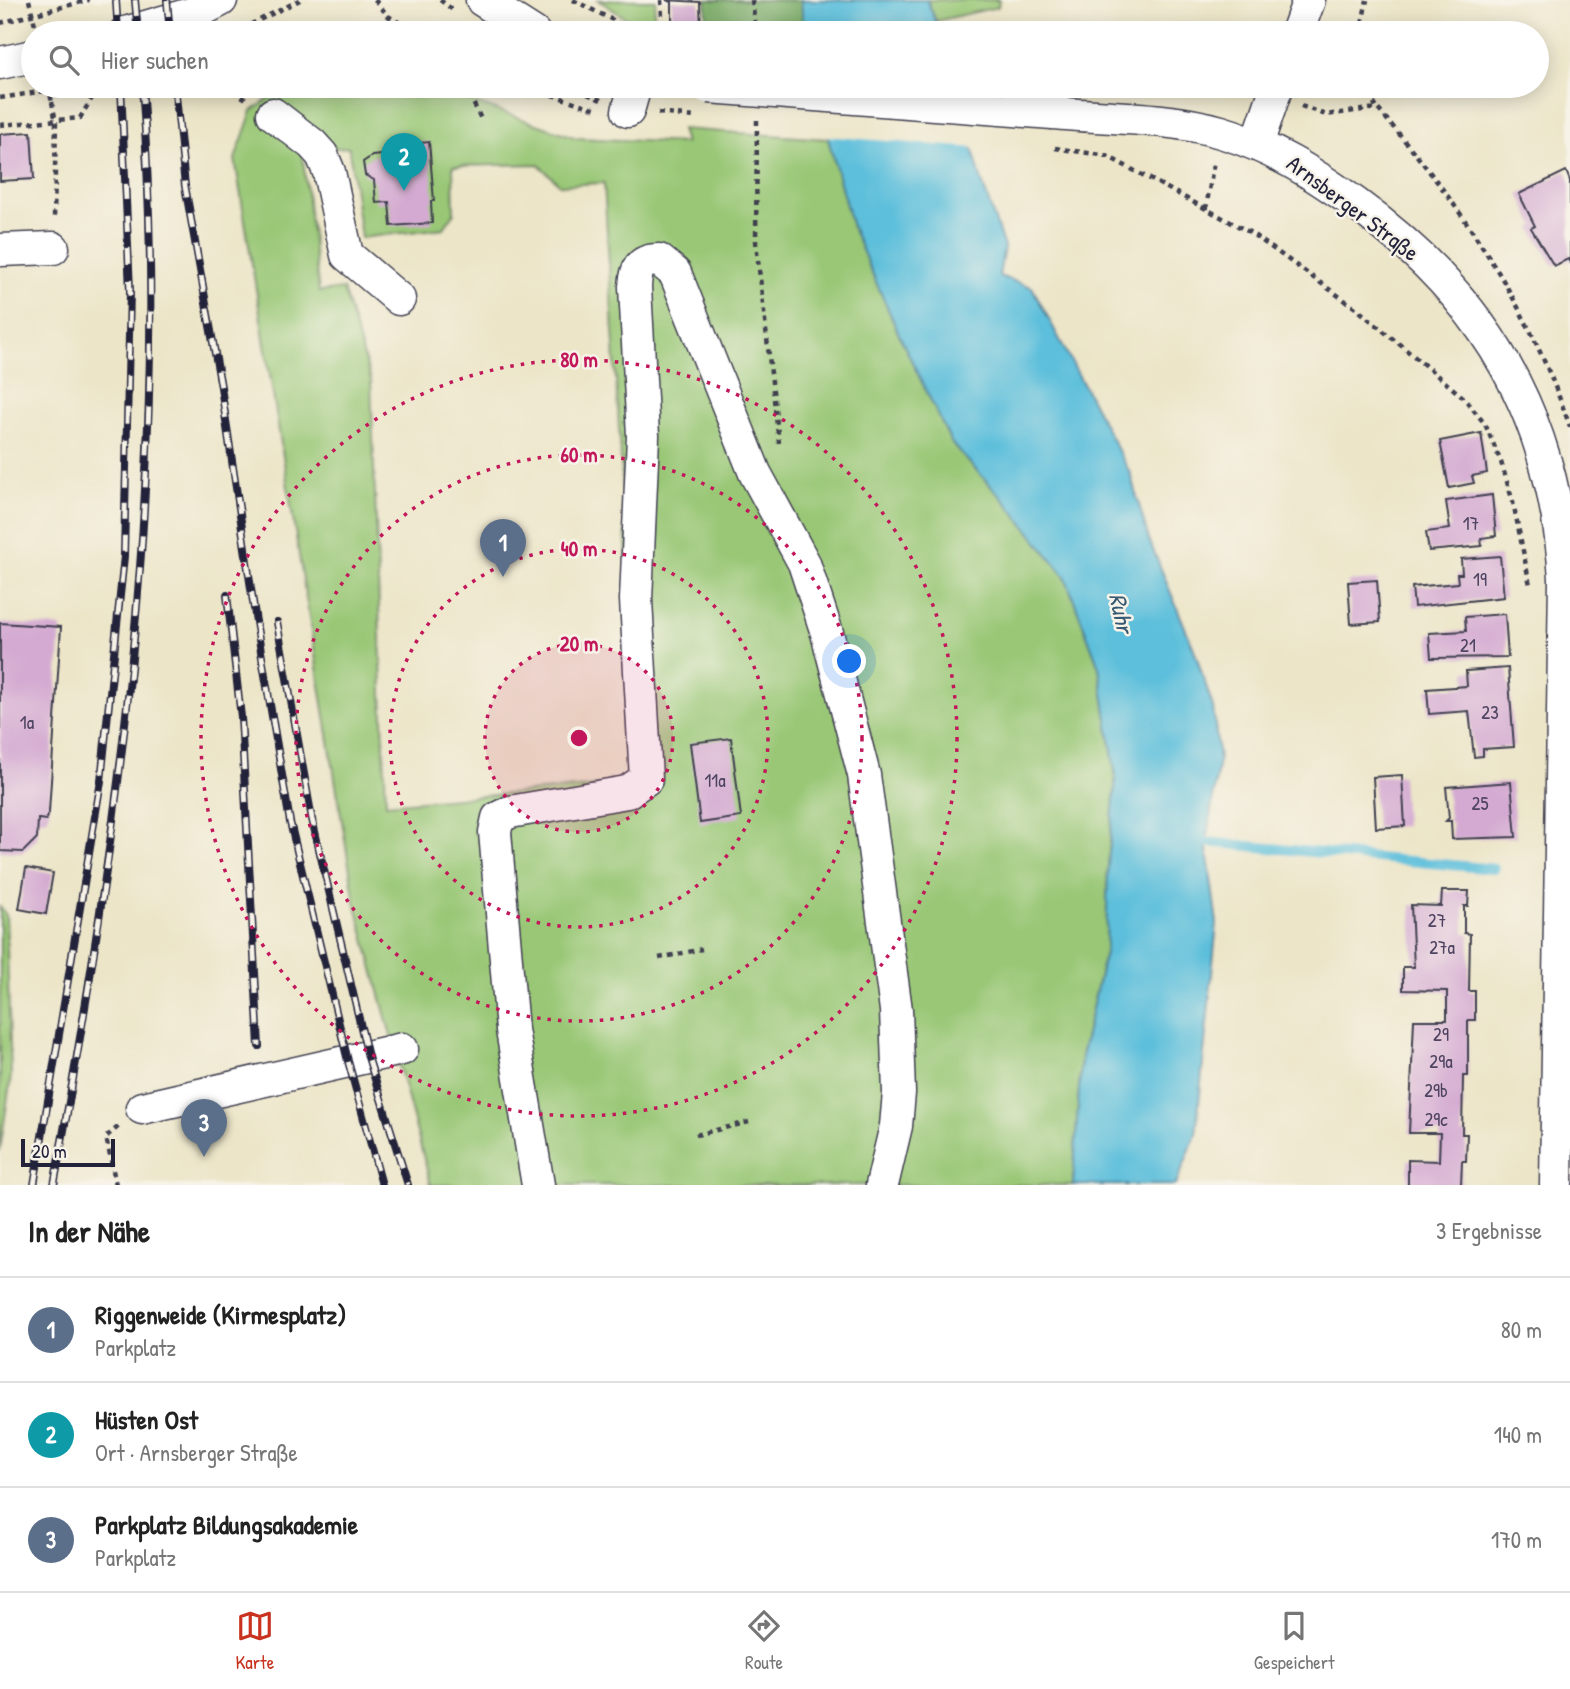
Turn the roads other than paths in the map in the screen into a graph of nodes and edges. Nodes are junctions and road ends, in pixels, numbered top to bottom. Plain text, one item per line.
1 (221, 0) edge
2 (482, 0) edge
3 (1309, 0) edge
4 (166, 21) edge
5 (515, 21) edge
6 (1301, 21) edge
7 (21, 59) edge
8 (0, 63) edge
9 (860, 98) edge
10 (1273, 98) edge
11 (274, 114) dead end
12 (1257, 144) junction
13 (53, 248) road end
14 (0, 250) edge
15 (399, 299) dead end
16 (1568, 578) edge
17 (1565, 845) edge
18 (402, 1049) dead end
19 (142, 1108) road end
20 (538, 1185) edge
21 (882, 1185) edge
22 (1556, 1185) edge

1 - 4 street
2 - 5 street
3 - 6 street
7 - 8 street
9 - 12 street, Arnsberger Straße, bridge
10 - 12 street
11 - 15 street
12 - 16 street, Arnsberger Straße
13 - 14 street
16 - 17 street, Arnsberger Straße
17 - 22 street, Arnsberger Straße
18 - 19 street
20 - 21 street

